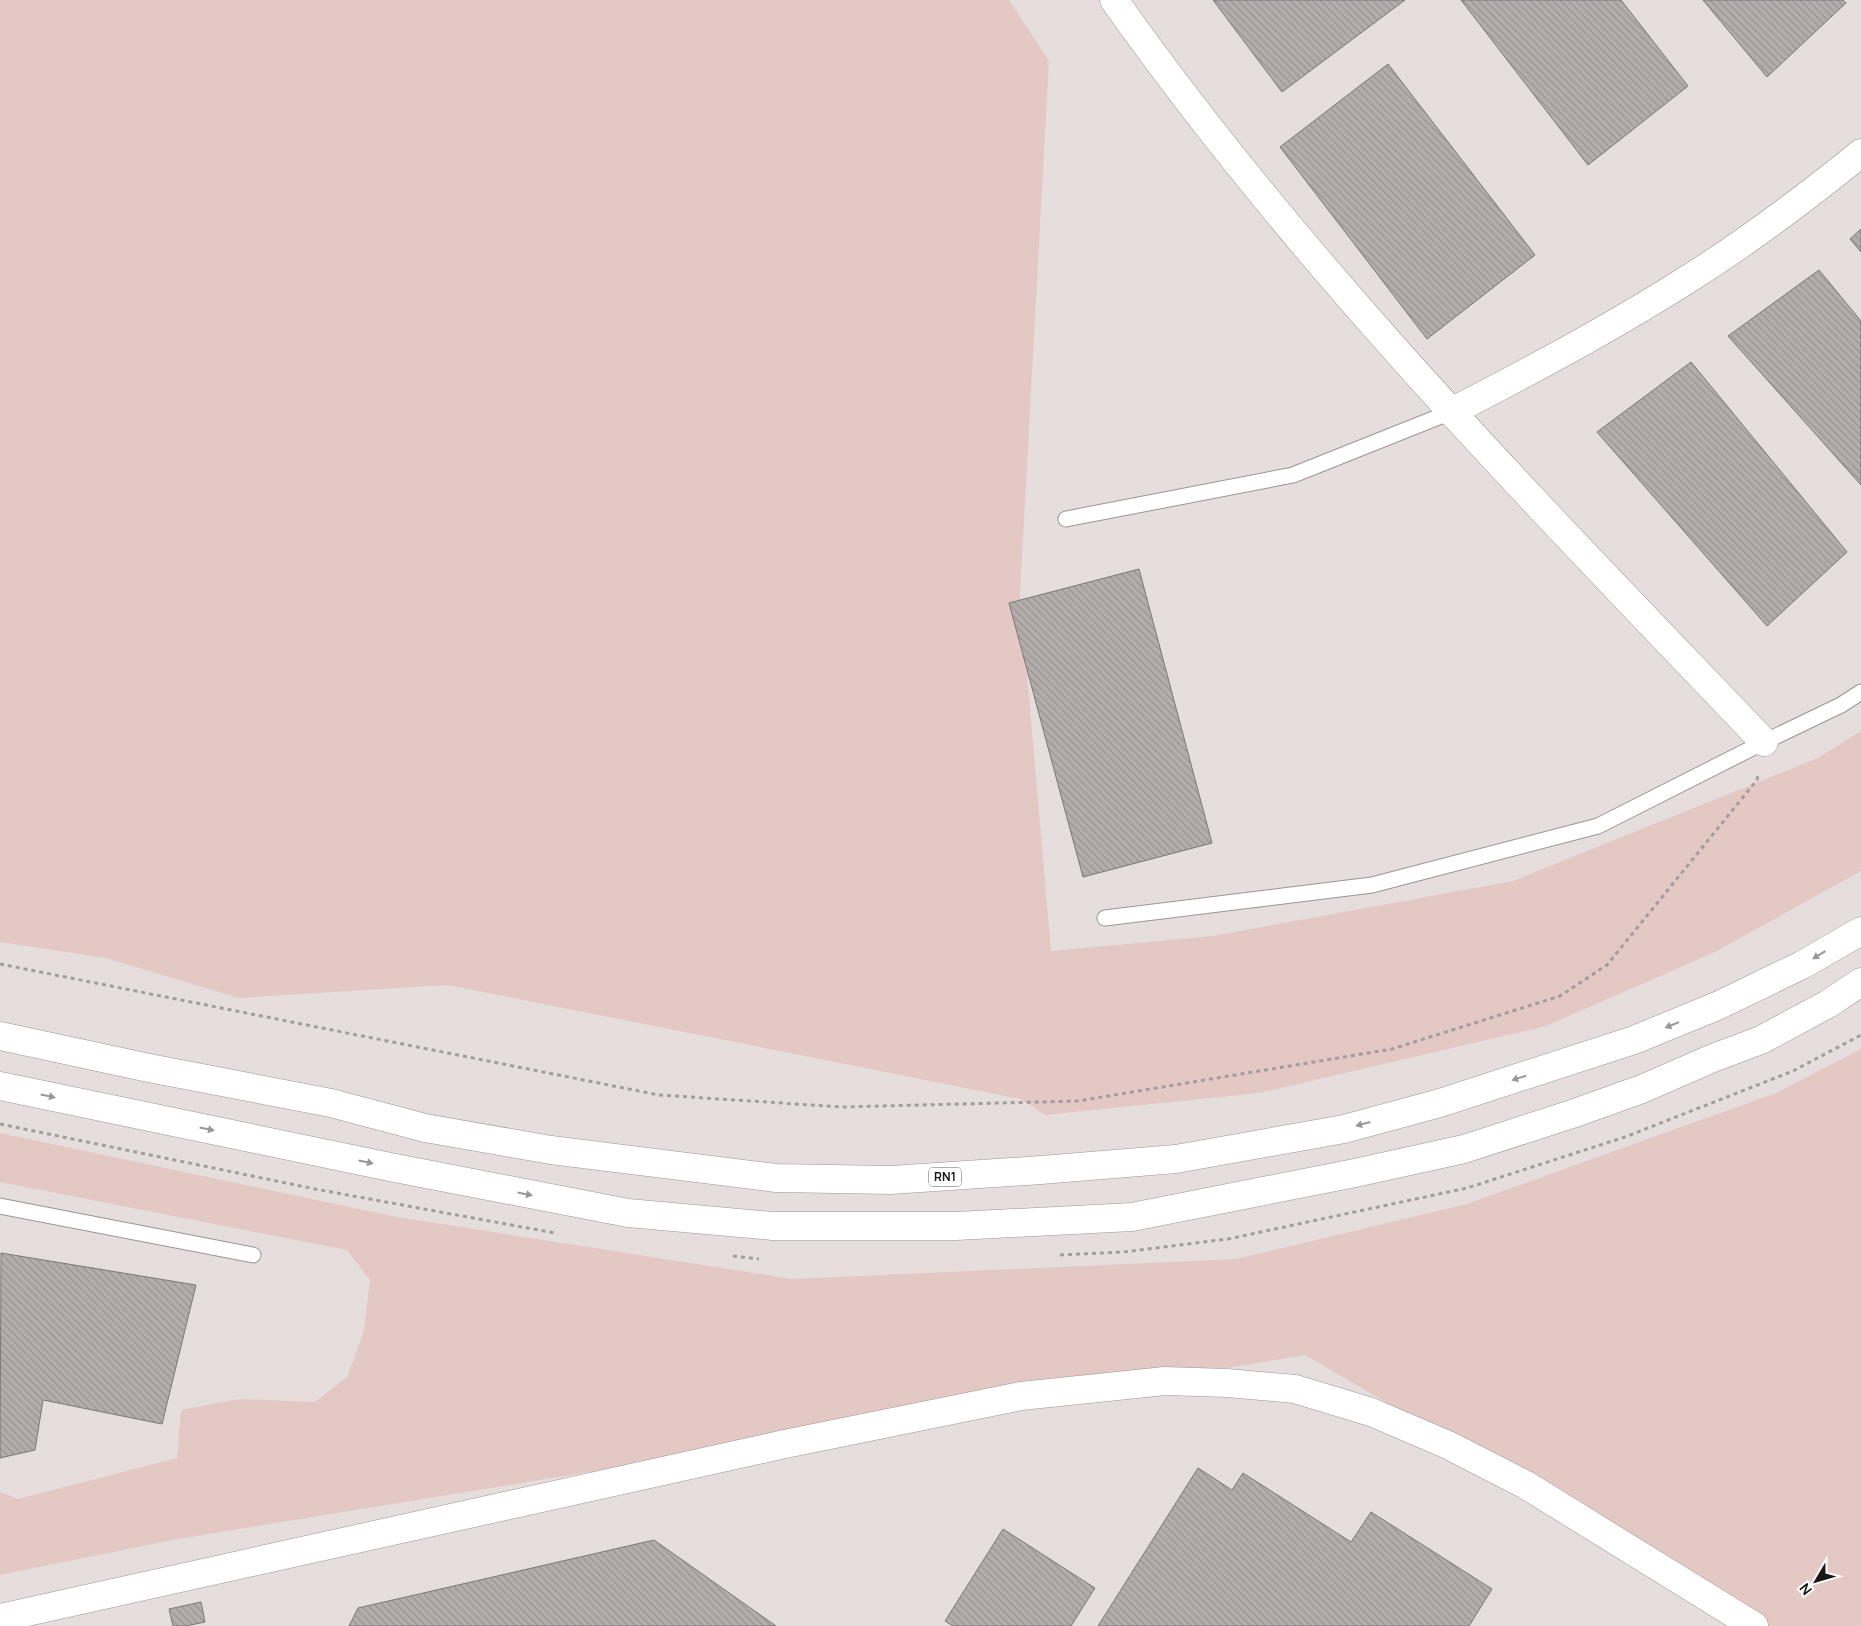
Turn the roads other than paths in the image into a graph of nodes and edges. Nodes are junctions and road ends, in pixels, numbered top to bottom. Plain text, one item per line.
1 (1114, 0) edge
2 (1861, 153) edge
3 (1451, 412) junction
4 (1066, 519) dead end
5 (1861, 692) edge
6 (1764, 742) junction
7 (1105, 918) dead end
8 (1861, 931) edge
9 (1861, 982) edge
10 (0, 1036) edge
11 (0, 1086) edge
12 (0, 1206) edge
13 (253, 1255) dead end
14 (0, 1618) edge
15 (1754, 1626) edge

1 - 3 main road
2 - 3 main road
3 - 4 lane
3 - 6 main road
5 - 6 lane
6 - 7 lane
8 -> 10 main road, RN1
11 -> 9 main road
12 - 13 lane
14 - 15 main road

